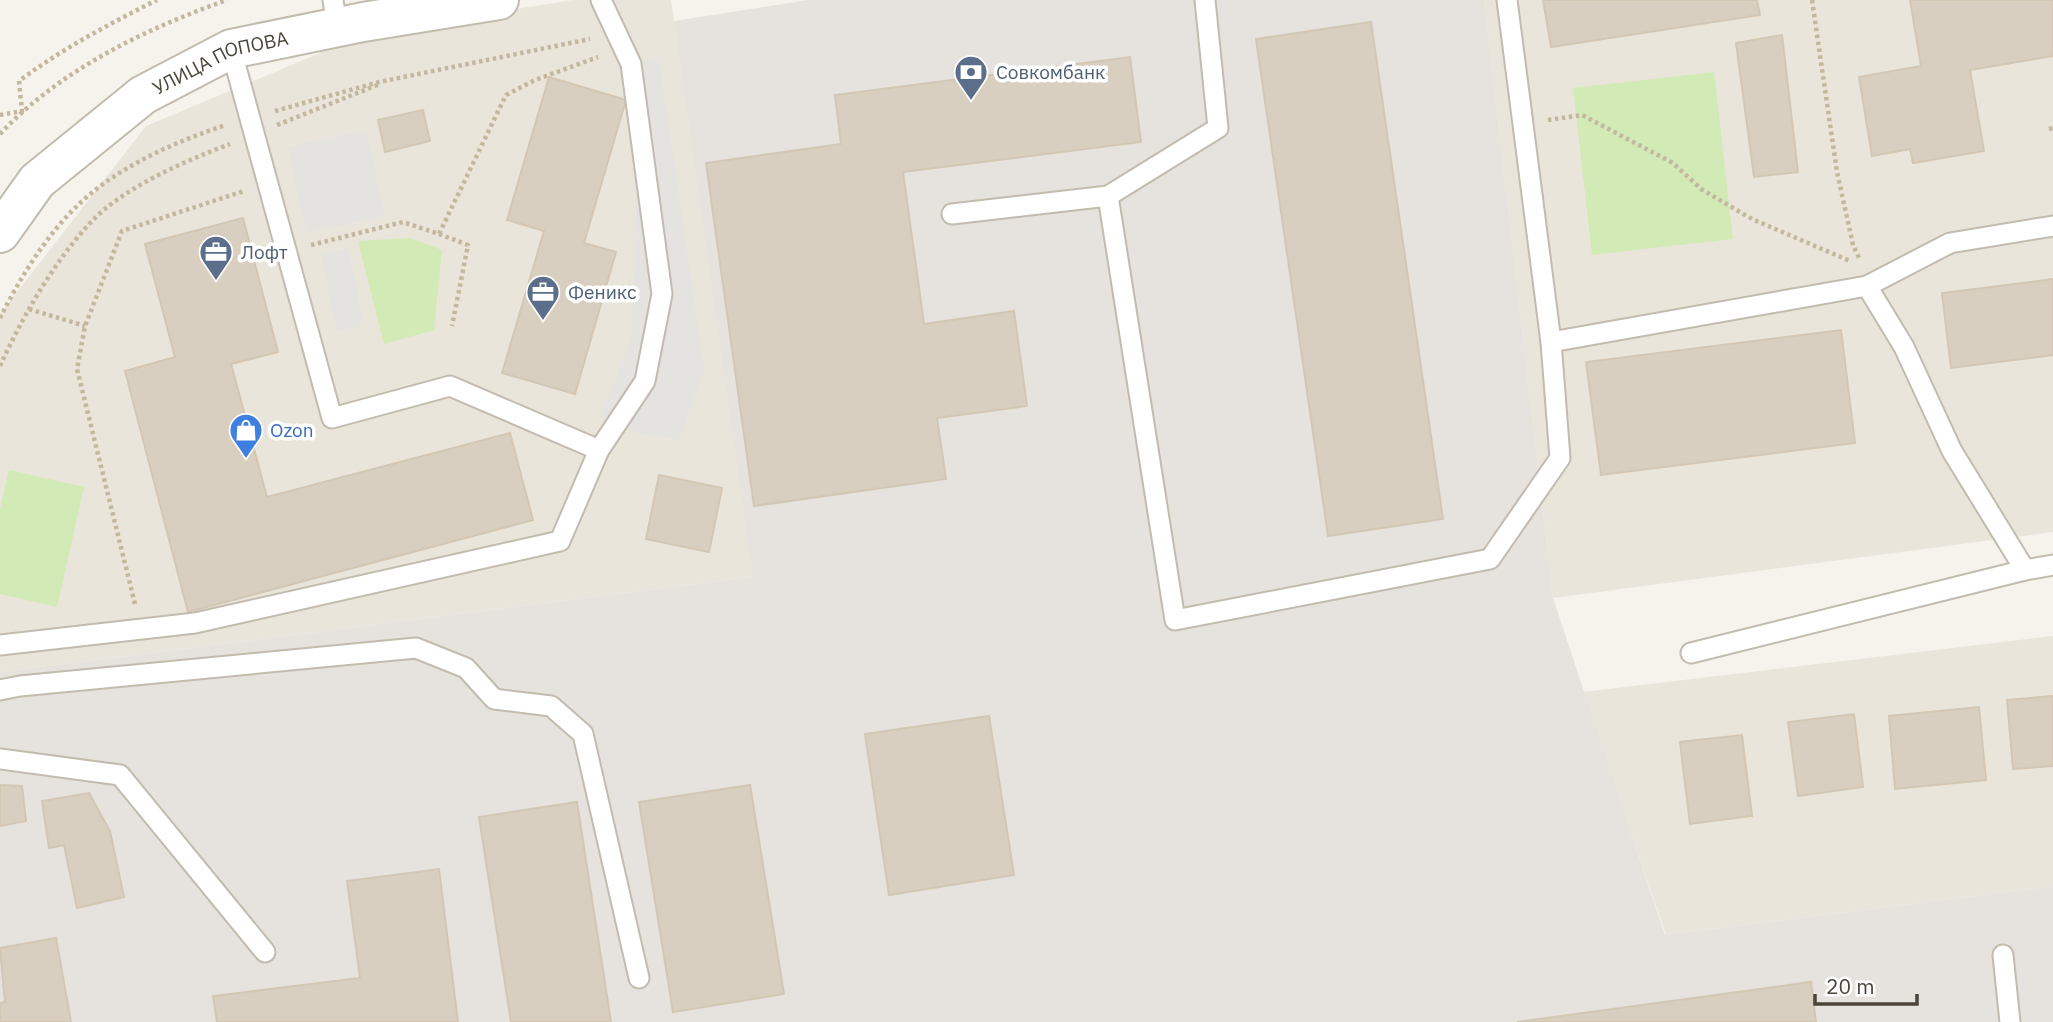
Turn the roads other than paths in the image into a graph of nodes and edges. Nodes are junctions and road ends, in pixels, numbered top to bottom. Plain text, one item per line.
1 (499, 0) edge
2 (601, 0) edge
3 (1205, 0) edge
4 (1507, 0) edge
5 (381, 9) edge
6 (335, 14) edge
7 (231, 49) junction
8 (1108, 196) junction
9 (952, 214) dead end
10 (2053, 226) edge
11 (0, 233) edge
12 (1867, 286) junction
13 (1551, 342) junction
14 (599, 450) junction
15 (2053, 565) edge
16 (2025, 570) junction
17 (0, 645) edge
18 (1691, 653) dead end
19 (0, 690) edge
20 (0, 759) edge
21 (265, 952) dead end
22 (2003, 955) dead end
23 (639, 978) dead end
24 (2010, 1022) edge

1 - 5 street, УЛИЦА ПОПОВА
2 - 14 lane
3 - 8 lane
4 - 13 lane
5 - 6 street, УЛИЦА ПОПОВА
6 - 7 street, УЛИЦА ПОПОВА
7 - 11 street, УЛИЦА ПОПОВА
7 - 14 lane
8 - 9 lane
8 - 13 lane
10 - 12 lane
12 - 13 lane
12 - 16 lane
14 - 17 lane
15 - 16 lane
16 - 18 lane
19 - 23 lane
20 - 21 lane
22 - 24 lane

